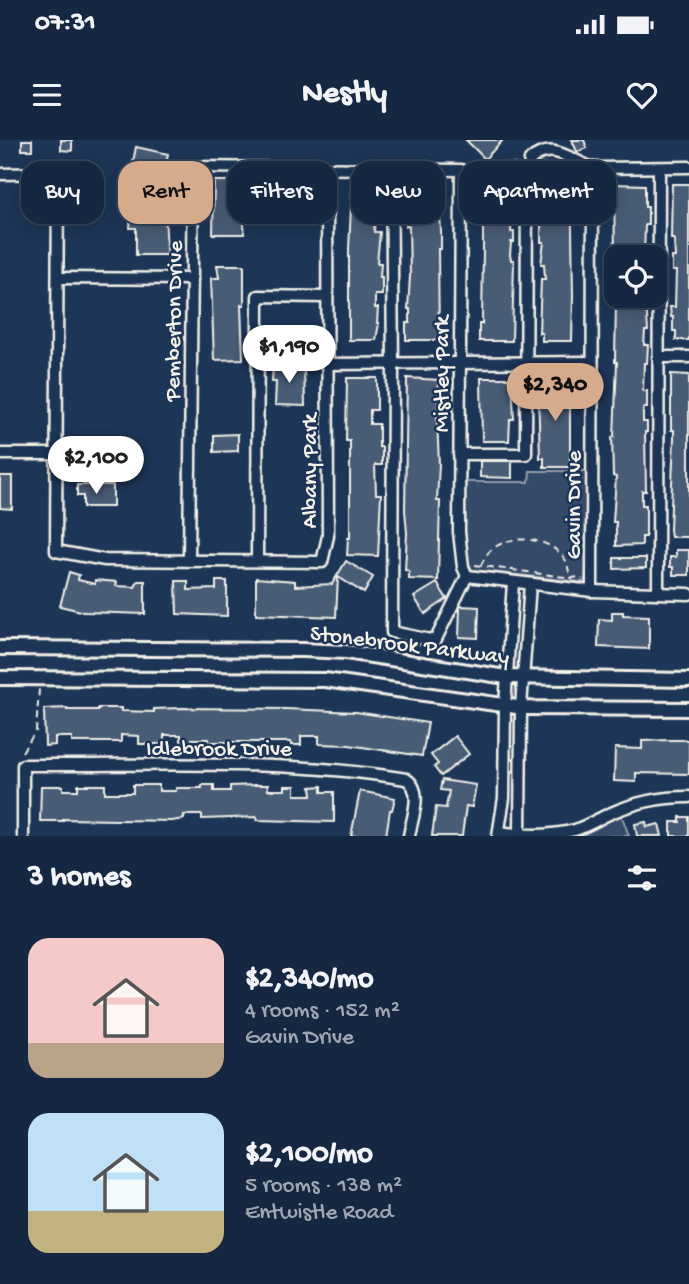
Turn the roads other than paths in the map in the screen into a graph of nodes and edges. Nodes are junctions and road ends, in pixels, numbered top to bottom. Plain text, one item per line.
1 (530, 161) edge
2 (578, 161) edge
3 (227, 167) edge
4 (659, 167) junction
5 (689, 167) edge
6 (616, 168) edge
7 (445, 170) edge
8 (0, 174) edge
9 (327, 224) edge
10 (392, 224) edge
11 (526, 224) edge
12 (593, 224) edge
13 (58, 278) junction
14 (192, 279) junction
15 (326, 297) junction
16 (658, 356) junction
17 (689, 357) edge
18 (525, 362) junction
19 (592, 362) junction
20 (394, 363) junction
21 (459, 363) junction
22 (326, 364) junction
23 (0, 454) edge
24 (57, 454) junction
25 (459, 454) junction
26 (188, 561) junction
27 (257, 561) junction
28 (467, 576) junction
29 (513, 582) junction
30 (530, 584) junction
31 (592, 591) junction
32 (658, 593) junction
33 (689, 594) edge
34 (0, 648) edge
35 (506, 677) junction
36 (0, 678) edge
37 (523, 678) junction
38 (689, 680) edge
39 (505, 706) junction
40 (521, 707) junction
41 (689, 709) edge
42 (689, 797) edge
43 (498, 834) edge
44 (23, 836) edge
45 (409, 836) edge
46 (520, 836) edge

1 - 2 street
3 - 14 street, Pemberton Drive
4 - 5 street
4 - 6 street
4 - 16 street
7 - 21 street, Mistley Park
8 - 13 street
9 - 15 street, Albany Park
10 - 20 street
11 - 18 street
12 - 19 street, Gavin Drive
13 - 14 street
13 - 24 street
14 - 26 street, Pemberton Drive
15 - 22 street, Albany Park
15 - 27 street
16 - 17 street
16 - 32 street
18 - 19 street
18 - 21 street
18 - 25 street
19 - 31 street, Gavin Drive
20 - 21 street
20 - 22 street
20 - 28 street
21 - 25 street, Mistley Park
22 - 27 street, Albany Park
23 - 24 street
24 - 26 street
25 - 28 street, Mistley Park
26 - 27 street
28 - 29 street
29 - 30 street
29 - 35 street
30 - 31 street
30 - 37 street
31 - 32 street
32 - 33 street
34 - 35 main road, Stonebrook Parkway
35 - 37 main road, Stonebrook Parkway
35 - 39 street
36 - 39 main road, Stonebrook Parkway
37 - 38 main road, Stonebrook Parkway
37 - 40 street
39 - 40 main road, Stonebrook Parkway
39 - 43 street
40 - 41 main road, Stonebrook Parkway
40 - 46 street
42 - 46 street
43 - 46 street
44 - 45 street, Idlebrook Drive

